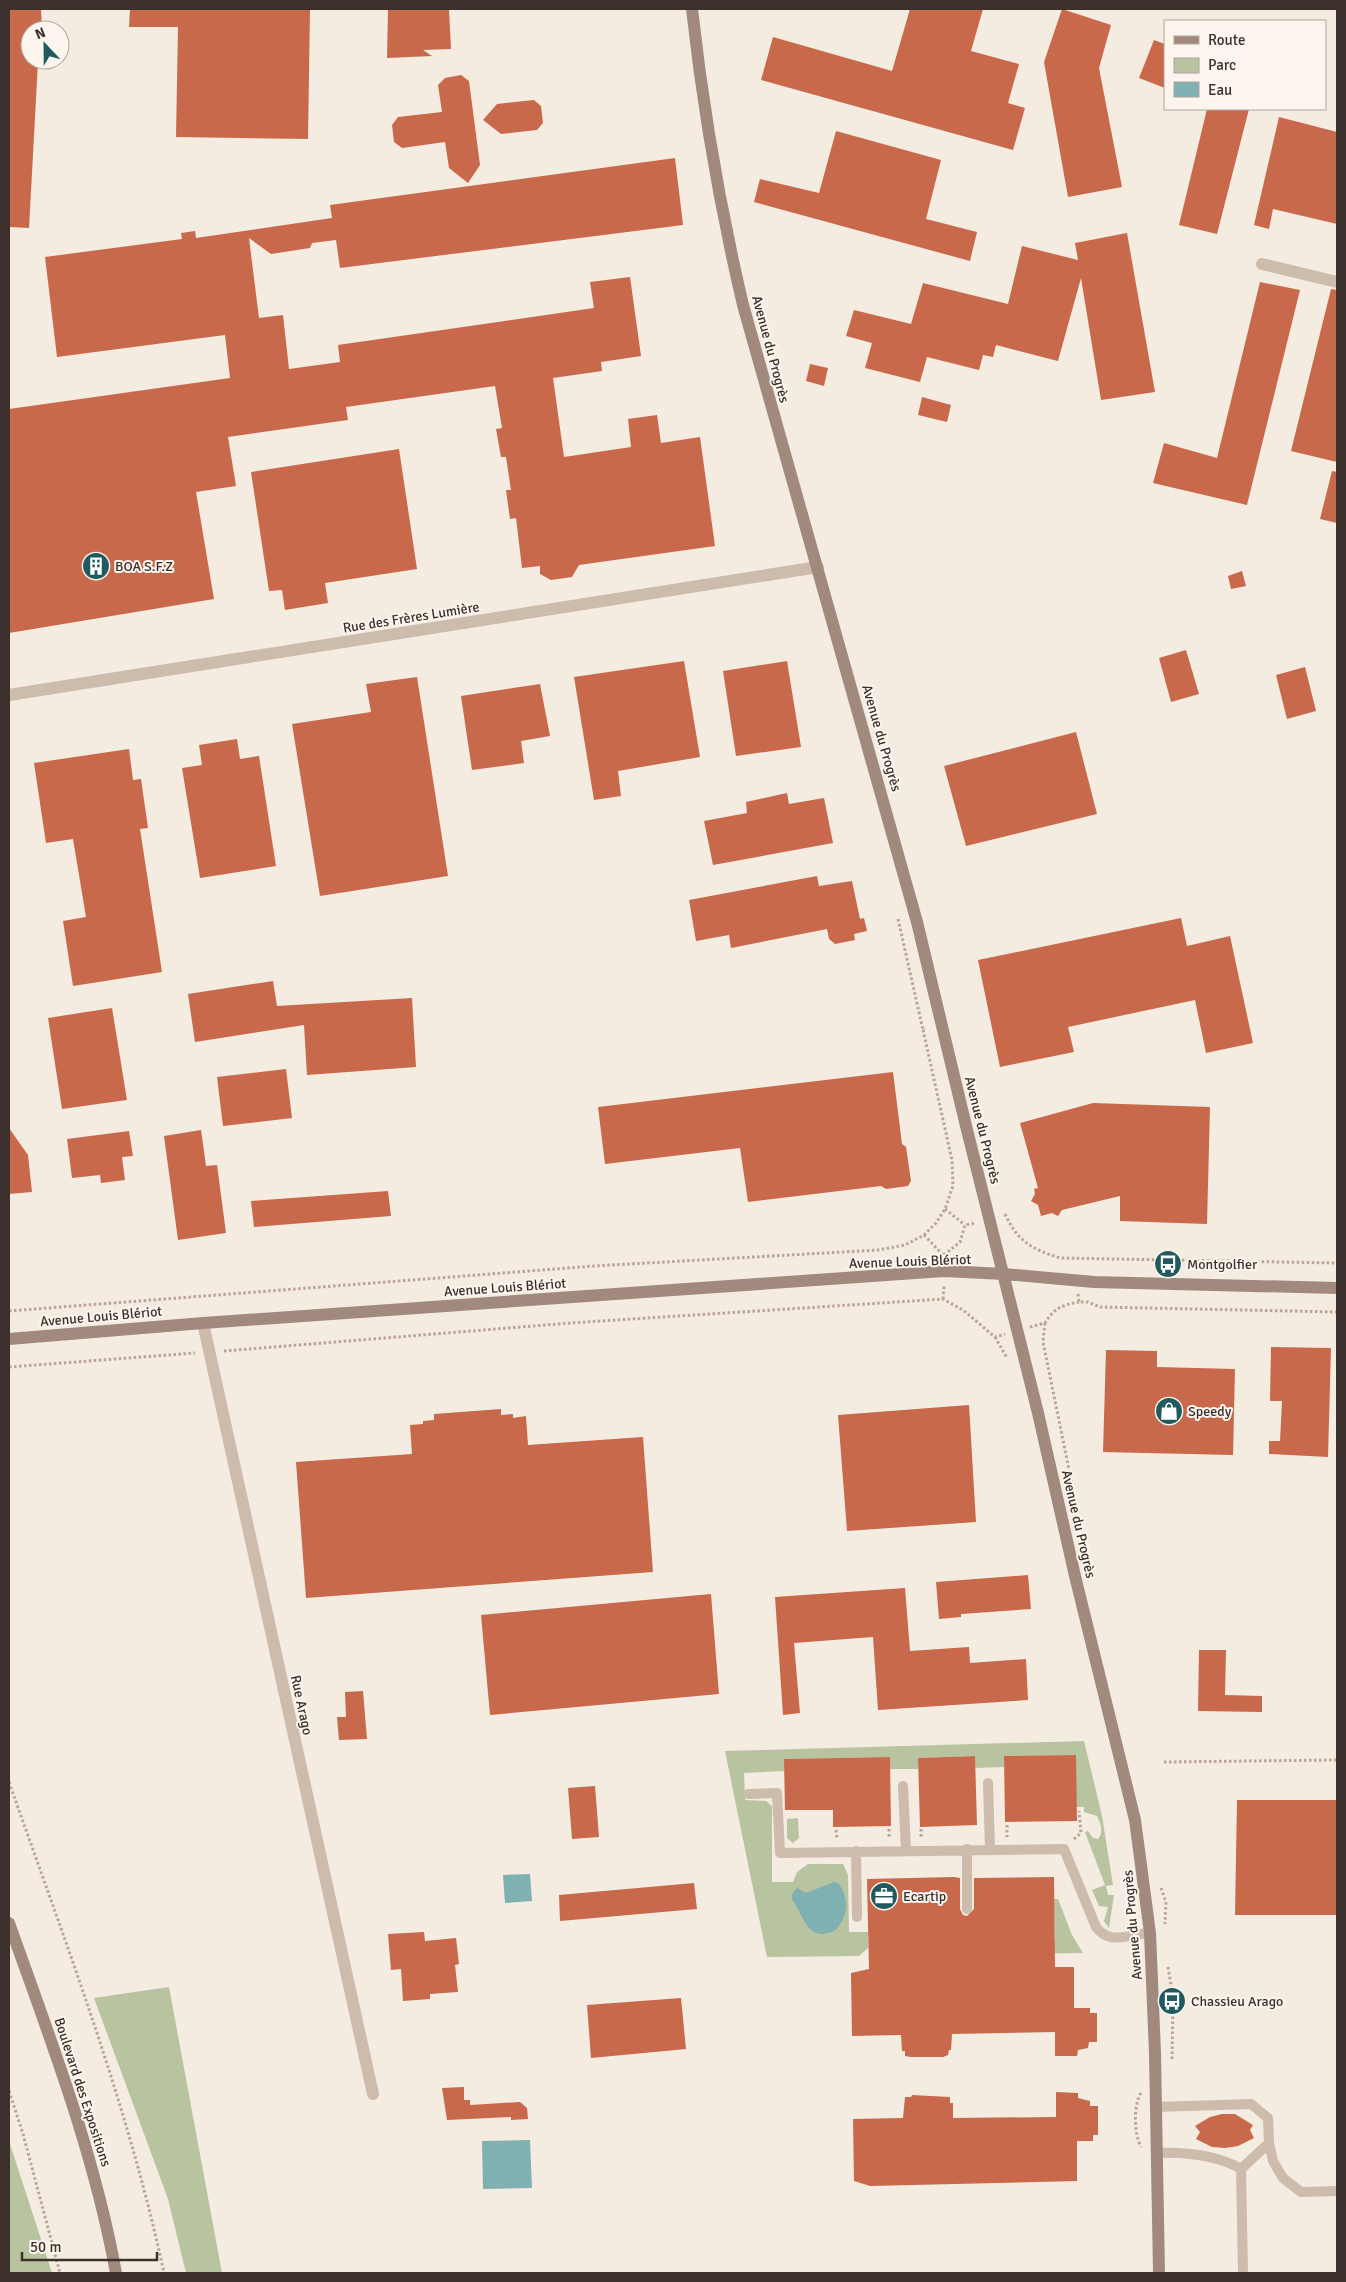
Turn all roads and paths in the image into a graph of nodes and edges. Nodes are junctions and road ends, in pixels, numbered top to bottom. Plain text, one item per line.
1 (692, 9) edge
2 (1262, 264) dead end
3 (1337, 282) edge
4 (818, 568) junction
5 (9, 695) edge
6 (923, 1030) dead end
7 (1003, 1208) dead end
8 (945, 1209) junction
9 (1006, 1216) junction
10 (990, 1220) junction
11 (966, 1225) junction
12 (944, 1255) dead end
13 (1337, 1263) edge
14 (1004, 1274) junction
15 (1337, 1288) edge
16 (1078, 1302) dead end
17 (1088, 1302) dead end
18 (9, 1311) edge
19 (1337, 1312) edge
20 (203, 1323) junction
21 (1017, 1330) junction
22 (995, 1337) junction
23 (9, 1339) edge
24 (209, 1352) junction
25 (1008, 1359) dead end
26 (9, 1367) edge
27 (1337, 1760) edge
28 (1164, 1762) dead end
29 (9, 1782) edge
30 (988, 1784) dead end
31 (903, 1786) dead end
32 (748, 1794) dead end
33 (1079, 1811) dead end
34 (836, 1830) dead end
35 (967, 1849) junction
36 (990, 1849) junction
37 (1064, 1849) junction
38 (906, 1850) junction
39 (856, 1851) junction
40 (837, 1852) junction
41 (1167, 1900) dead end
42 (1163, 1902) dead end
43 (967, 1908) dead end
44 (857, 1917) dead end
45 (9, 1923) edge
46 (1150, 1933) junction
47 (9, 2091) edge
48 (1141, 2091) dead end
49 (373, 2094) dead end
50 (1156, 2107) junction
51 (1269, 2143) junction
52 (1143, 2152) dead end
53 (1156, 2153) junction
54 (1241, 2169) junction
55 (1337, 2191) edge
56 (60, 2273) edge
57 (116, 2273) edge
58 (164, 2273) edge
59 (1159, 2273) edge
60 (1243, 2273) edge

1 - 4 street, Avenue du Progrès
2 - 3 street
4 - 5 street, Rue des Frères Lumière
4 - 10 street, Avenue du Progrès
6 - 8 path
7 - 9 path
8 - 11 path
8 - 18 path
9 - 10 path
9 - 13 path
10 - 11 path
10 - 14 street, Avenue du Progrès
11 - 12 path
14 - 15 street, Avenue Louis Blériot
14 - 20 street, Avenue Louis Blériot
14 - 21 street, Avenue du Progrès
16 - 21 path
17 - 19 path
20 - 23 street, Avenue Louis Blériot
20 - 24 street, Rue Arago
21 - 22 path
21 - 46 street, Avenue du Progrès
22 - 24 path
22 - 25 path
24 - 26 path
24 - 49 street, Rue Arago
27 - 28 path
29 - 58 path
30 - 36 lane
31 - 38 lane
32 - 40 lane
33 - 37 path
34 - 40 path
35 - 36 lane
35 - 38 lane
35 - 43 lane
36 - 37 lane
37 - 46 lane
38 - 39 lane
39 - 40 lane
39 - 44 lane
41 - 42 path
45 - 57 street, Boulevard des Expositions
46 - 50 street, Avenue du Progrès
47 - 56 path
48 - 52 path
50 - 51 lane
50 - 53 street, Avenue du Progrès
51 - 54 lane
51 - 55 lane
53 - 54 lane
53 - 59 street, Avenue du Progrès
54 - 60 lane

